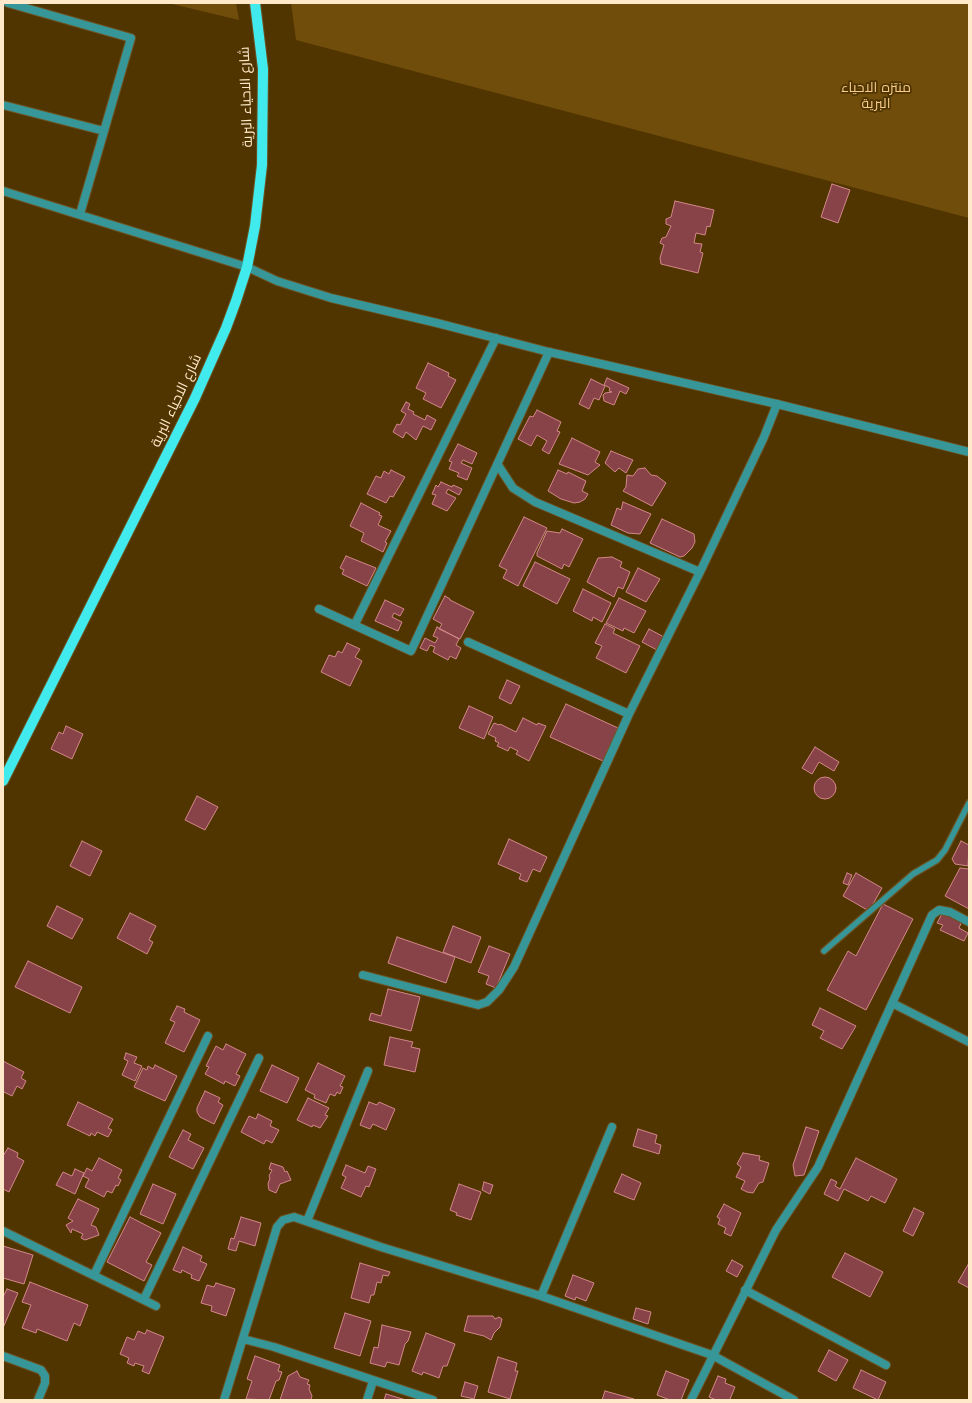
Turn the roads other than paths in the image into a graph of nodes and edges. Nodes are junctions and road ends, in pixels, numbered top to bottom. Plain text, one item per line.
1 (8, 3) edge
2 (255, 3) edge
3 (3, 105) edge
4 (104, 131) junction
5 (3, 191) edge
6 (80, 214) junction
7 (247, 267) junction
8 (496, 338) junction
9 (549, 352) junction
10 (777, 404) junction
11 (969, 452) edge
12 (498, 465) junction
13 (700, 572) junction
14 (320, 609) dead end
15 (355, 624) junction
16 (468, 642) dead end
17 (629, 714) junction
18 (3, 781) edge
19 (969, 803) edge
20 (969, 922) edge
21 (824, 951) dead end
22 (364, 974) dead end
23 (892, 1003) junction
24 (208, 1036) dead end
25 (969, 1042) edge
26 (259, 1058) dead end
27 (368, 1071) dead end
28 (612, 1127) dead end
29 (307, 1222) junction
30 (3, 1231) edge
31 (94, 1275) junction
32 (745, 1290) junction
33 (541, 1296) junction
34 (144, 1299) junction
35 (156, 1306) dead end
36 (243, 1339) junction
37 (712, 1355) junction
38 (3, 1356) edge
39 (886, 1365) dead end
40 (373, 1381) junction
41 (38, 1400) edge
42 (224, 1400) edge
43 (367, 1400) edge
44 (433, 1400) edge
45 (691, 1400) edge
46 (794, 1400) edge

1 - 4 street
2 - 7 main road, شارع الاحياء البرية
3 - 4 street
4 - 6 street
5 - 6 street
6 - 7 street
7 - 8 street
7 - 18 main road, شارع الاحياء البرية
8 - 9 street
8 - 15 street
9 - 10 street
9 - 12 street
10 - 11 street
10 - 13 street
12 - 13 street
12 - 15 street
13 - 17 street
14 - 15 street
16 - 17 street
17 - 22 street
19 - 21 lane
20 - 23 street
23 - 25 street
23 - 32 street
24 - 31 street
26 - 34 street
27 - 29 street
28 - 33 street
29 - 33 street
29 - 36 street
30 - 31 street
31 - 34 street
32 - 37 street
32 - 39 street
33 - 37 street
34 - 35 street
36 - 40 street
36 - 42 street
37 - 45 street
37 - 46 street
38 - 41 street
40 - 43 street
40 - 44 street

